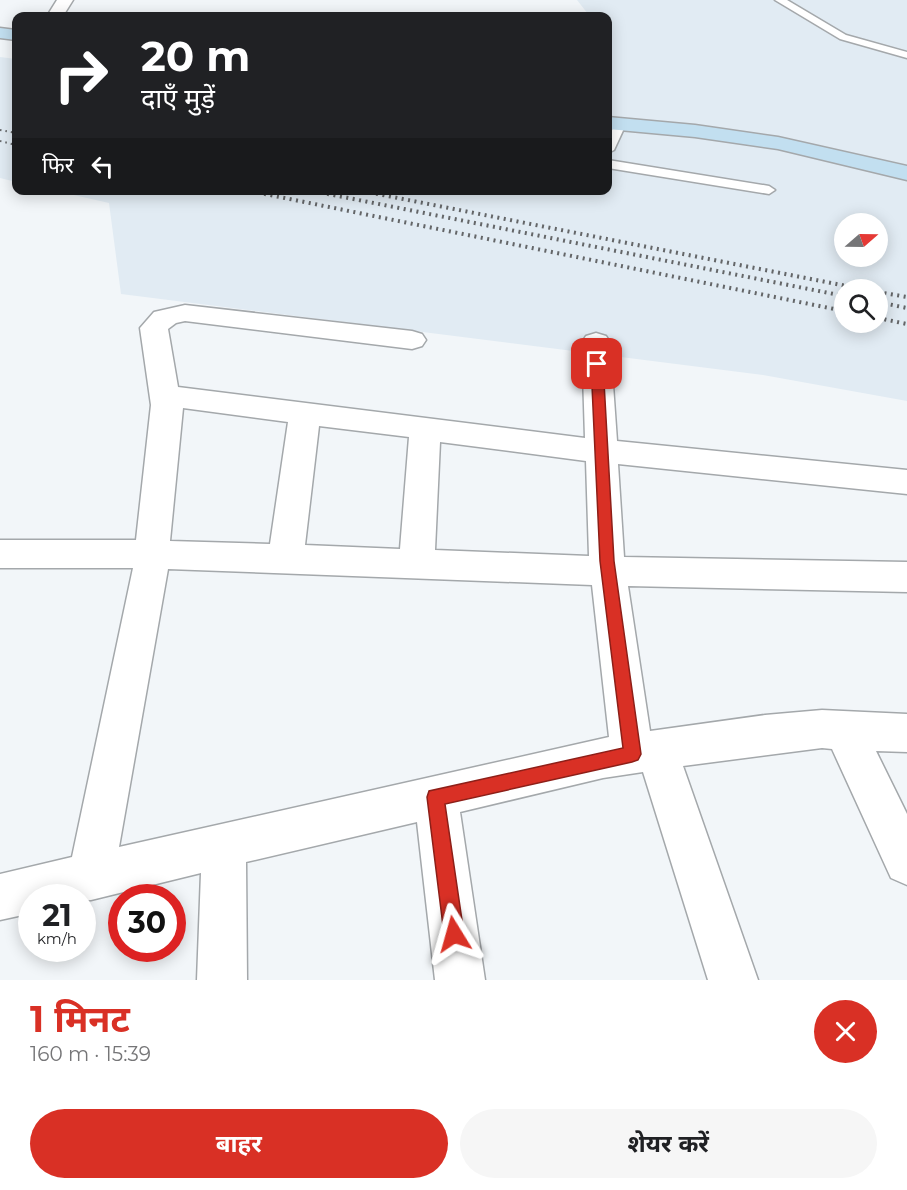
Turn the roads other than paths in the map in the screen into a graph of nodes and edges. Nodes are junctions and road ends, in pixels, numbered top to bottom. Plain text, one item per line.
1 (780, 0) edge
2 (907, 55) edge
3 (614, 124) edge
4 (612, 165) edge
5 (907, 173) edge
6 (769, 190) dead end
7 (412, 340) dead end
8 (596, 342) dead end
9 (166, 405) junction
10 (305, 412) junction
11 (425, 428) junction
12 (602, 451) junction
13 (907, 482) edge
14 (0, 554) edge
15 (152, 554) junction
16 (286, 558) junction
17 (417, 563) junction
18 (608, 571) junction
19 (907, 577) edge
20 (844, 730) junction
21 (907, 734) edge
22 (645, 752) junction
23 (436, 797) junction
24 (224, 846) junction
25 (907, 862) edge
26 (91, 877) junction
27 (0, 897) edge
28 (222, 980) edge
29 (460, 980) edge
30 (733, 980) edge

1 - 2 lane
3 - 5 street
4 - 6 lane
7 - 9 street
8 - 12 street
9 - 10 street
9 - 15 street
10 - 11 street
10 - 16 street
11 - 12 street
11 - 17 street
12 - 13 street
12 - 18 street
14 - 15 street
15 - 16 street
15 - 26 street
16 - 17 street
17 - 18 street
18 - 19 street
18 - 22 street
20 - 21 street
20 - 22 street
20 - 25 street
22 - 23 street
22 - 30 street
23 - 24 street
23 - 29 street
24 - 26 street
24 - 28 street
26 - 27 street

